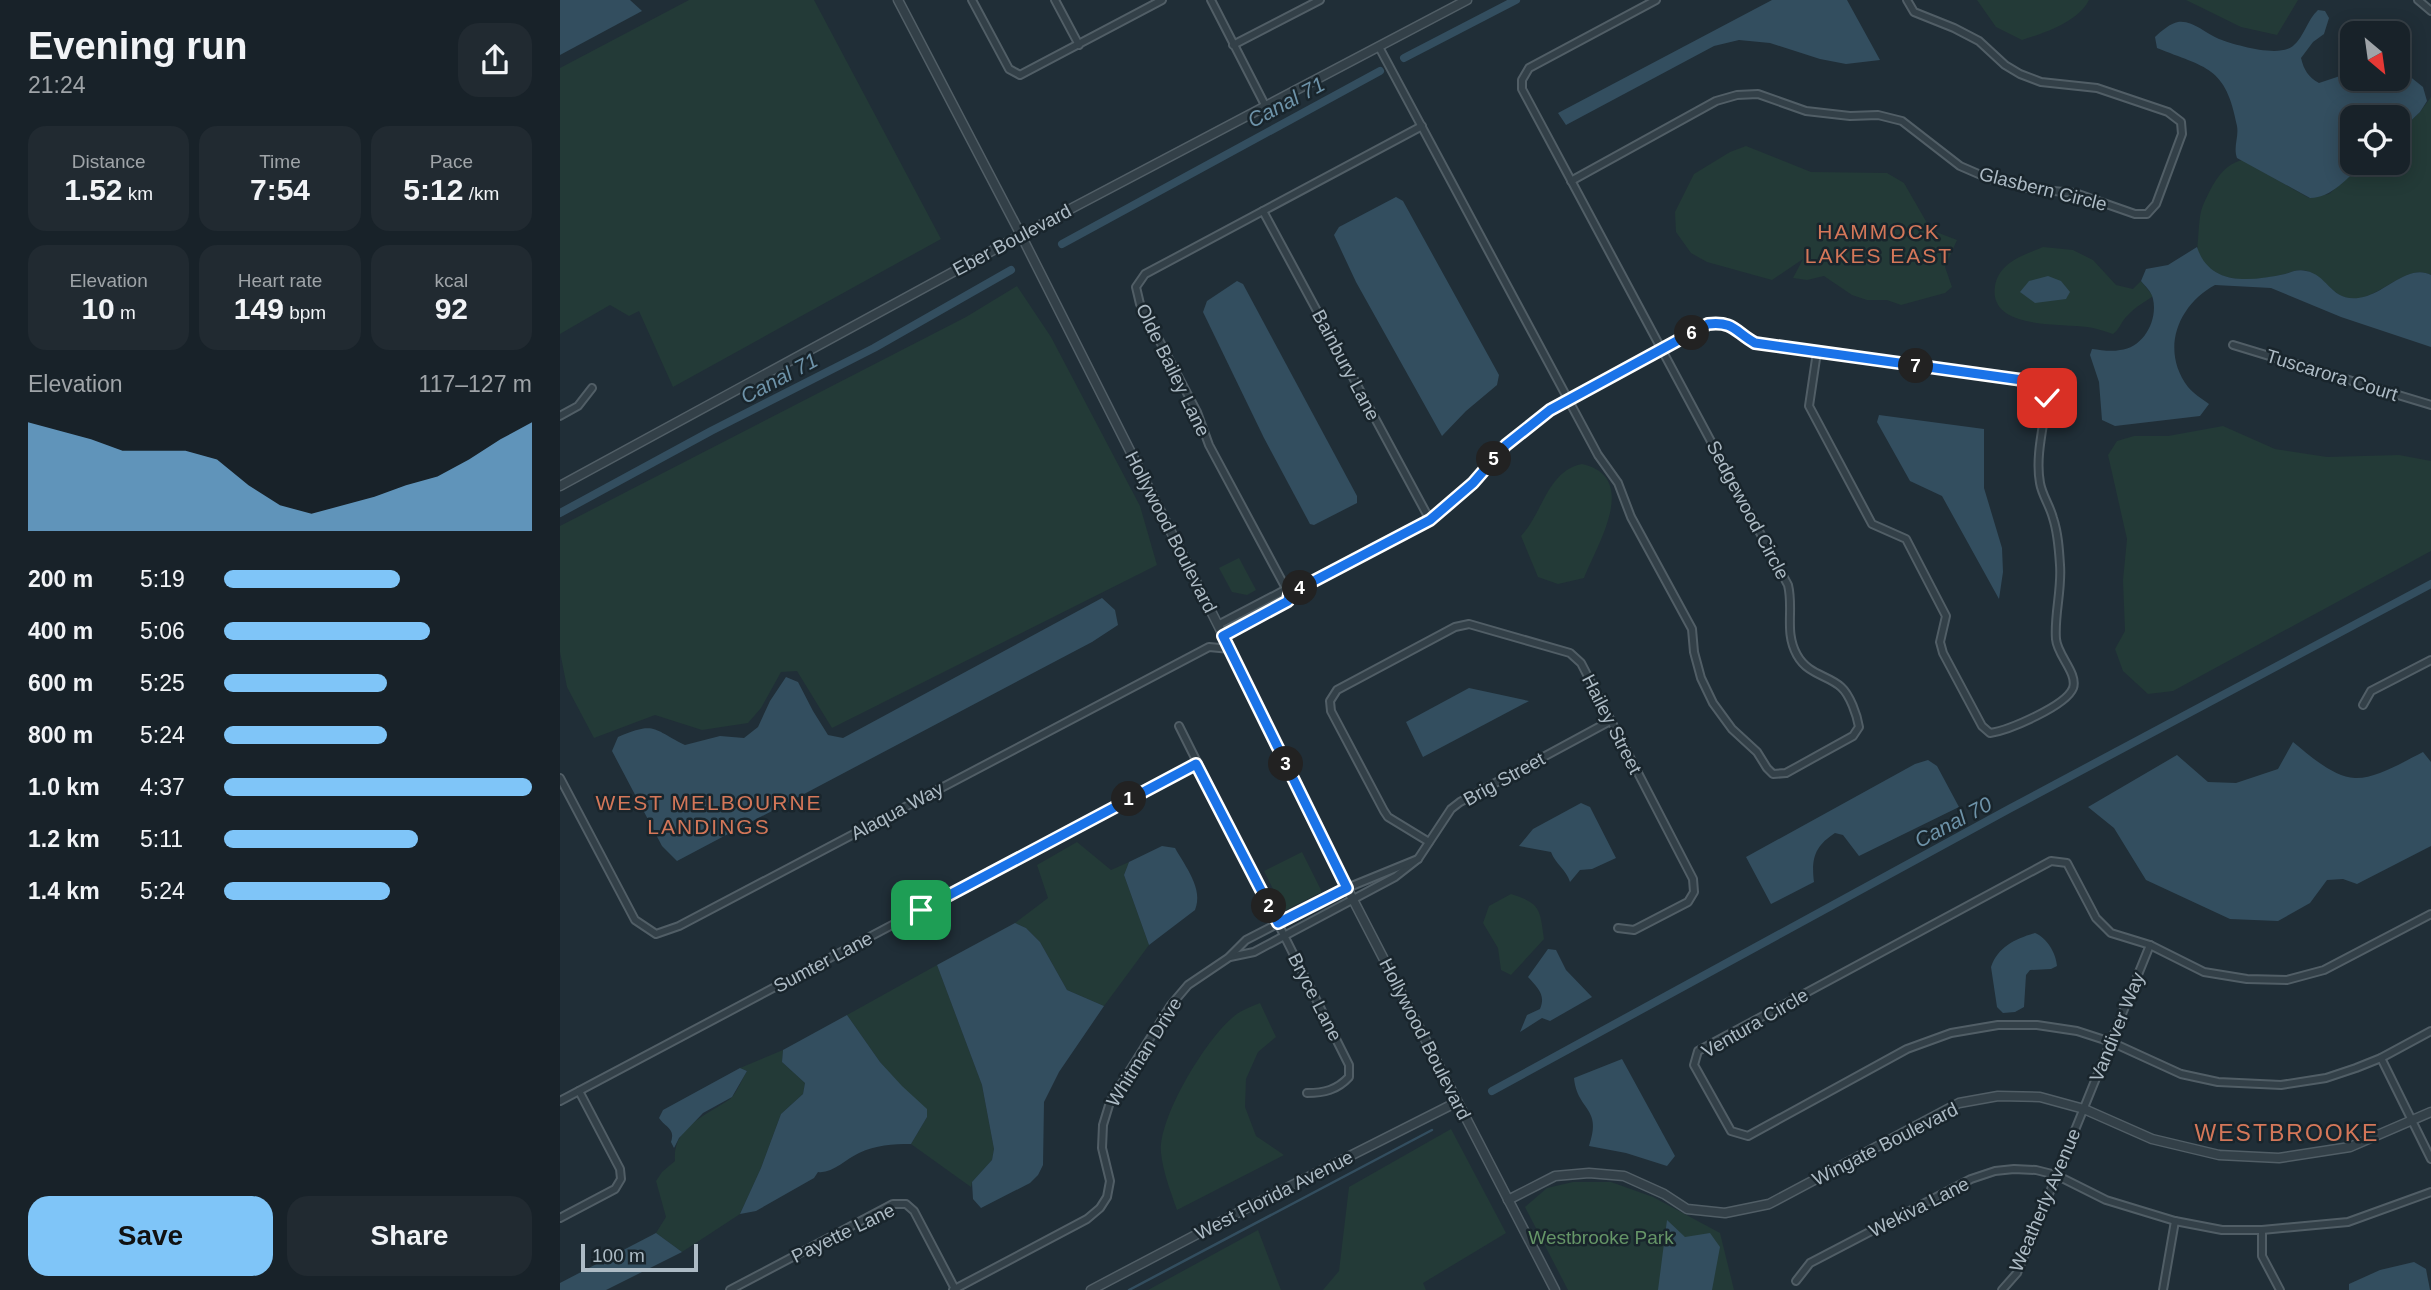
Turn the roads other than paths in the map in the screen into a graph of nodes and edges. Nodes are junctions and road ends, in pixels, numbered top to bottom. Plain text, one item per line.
1 (898, 0) edge
2 (972, 0) edge
3 (1055, 0) edge
4 (1162, 0) edge
5 (1211, 0) edge
6 (1320, 0) edge
7 (1468, 0) edge
8 (1656, 0) edge
9 (1907, 0) edge
10 (2418, 0) edge
11 (2431, 12) edge
12 (1079, 45) junction
13 (1234, 45) junction
14 (1379, 47) junction
15 (1266, 107) junction
16 (1422, 126) junction
17 (1571, 181) junction
18 (1263, 211) junction
19 (1021, 234) junction
20 (2233, 345) dead end
21 (1661, 349) junction
22 (1817, 352) junction
23 (592, 388) dead end
24 (1569, 399) junction
25 (2431, 405) edge
26 (560, 416) edge
27 (560, 486) edge
28 (1430, 520) junction
29 (1289, 594) junction
30 (1218, 625) junction
31 (1223, 636) junction
32 (1230, 649) junction
33 (2431, 660) edge
34 (2362, 705) dead end
35 (1610, 721) junction
36 (1179, 726) dead end
37 (1196, 764) junction
38 (560, 778) edge
39 (1429, 842) junction
40 (1418, 859) junction
41 (1347, 888) junction
42 (1353, 900) junction
43 (2431, 914) edge
44 (1278, 923) junction
45 (1618, 928) dead end
46 (1284, 936) junction
47 (2150, 946) junction
48 (1228, 958) junction
49 (2431, 1031) edge
50 (2111, 1042) junction
51 (2381, 1058) junction
52 (579, 1091) junction
53 (1307, 1093) dead end
54 (560, 1101) edge
55 (1457, 1102) junction
56 (2084, 1109) junction
57 (2431, 1112) edge
58 (2413, 1122) junction
59 (2431, 1159) edge
60 (2056, 1175) junction
61 (2431, 1192) edge
62 (1508, 1200) junction
63 (560, 1218) edge
64 (2175, 1222) junction
65 (2262, 1230) junction
66 (1796, 1281) dead end
67 (954, 1289) edge
68 (730, 1290) edge
69 (1091, 1290) edge
70 (1555, 1290) edge
71 (2002, 1290) edge
72 (2163, 1290) edge
73 (2280, 1290) edge

1 - 19 street, Hollywood Boulevard
2 - 12 street
3 - 12 street
4 - 12 street
5 - 13 street
6 - 13 street
7 - 14 street, Eber Boulevard
8 - 17 street, Sedgewood Circle
9 - 17 street, Glasbern Circle
10 - 11 street
13 - 15 street
14 - 15 street, Eber Boulevard
14 - 16 street, Sedgewood Circle
15 - 19 street, Eber Boulevard
16 - 18 street, Olde Bailey Lane
16 - 24 street, Sedgewood Circle
17 - 21 street, Sedgewood Circle
18 - 28 street, Bainbury Lane
18 - 29 street, Olde Bailey Lane
19 - 27 street, Eber Boulevard
19 - 30 street, Hollywood Boulevard
20 - 25 street, Tuscarora Court
21 - 22 street
21 - 24 street
21 - 24 street, Sedgewood Circle
22 - 22 street
23 - 26 street
24 - 28 street
28 - 29 street
29 - 30 street
29 - 31 street
30 - 31 street, Hollywood Boulevard
31 - 32 street, Hollywood Boulevard
32 - 38 street, Alaqua Way
32 - 41 street, Hollywood Boulevard
33 - 34 street
35 - 39 street, Brig Street
35 - 39 street, Hailey Street
35 - 45 street, Hailey Street
36 - 37 street, Bryce Lane
37 - 44 street, Bryce Lane
37 - 52 street, Sumter Lane
39 - 40 street, Brig Street
40 - 41 street
40 - 42 street, Brig Street
41 - 42 street, Hollywood Boulevard
41 - 44 street, Whitman Drive
42 - 46 street, Whitman Drive
42 - 55 street, Hollywood Boulevard
43 - 47 street
44 - 46 street, Bryce Lane
44 - 48 street, Whitman Drive
46 - 48 street, Whitman Drive
46 - 53 street, Bryce Lane
47 - 50 street, Vandiver Way
47 - 50 street, Ventura Circle
48 - 67 street, Whitman Drive
49 - 51 street
50 - 51 street
50 - 56 street, Vandiver Way
51 - 58 street
52 - 54 street, Sumter Lane
52 - 63 street
55 - 62 street, Hollywood Boulevard
55 - 69 street, West Florida Avenue
56 - 58 street, Wingate Boulevard
56 - 60 street, Weatherly Avenue
56 - 62 street, Wingate Boulevard
57 - 58 street, Wingate Boulevard
58 - 59 street
60 - 64 street, Wekiva Lane
60 - 66 street, Wekiva Lane
60 - 71 street, Weatherly Avenue
61 - 65 street, Wekiva Lane
62 - 70 street, Hollywood Boulevard
64 - 65 street, Wekiva Lane
64 - 72 street
65 - 73 street
67 - 68 street, Payette Lane

